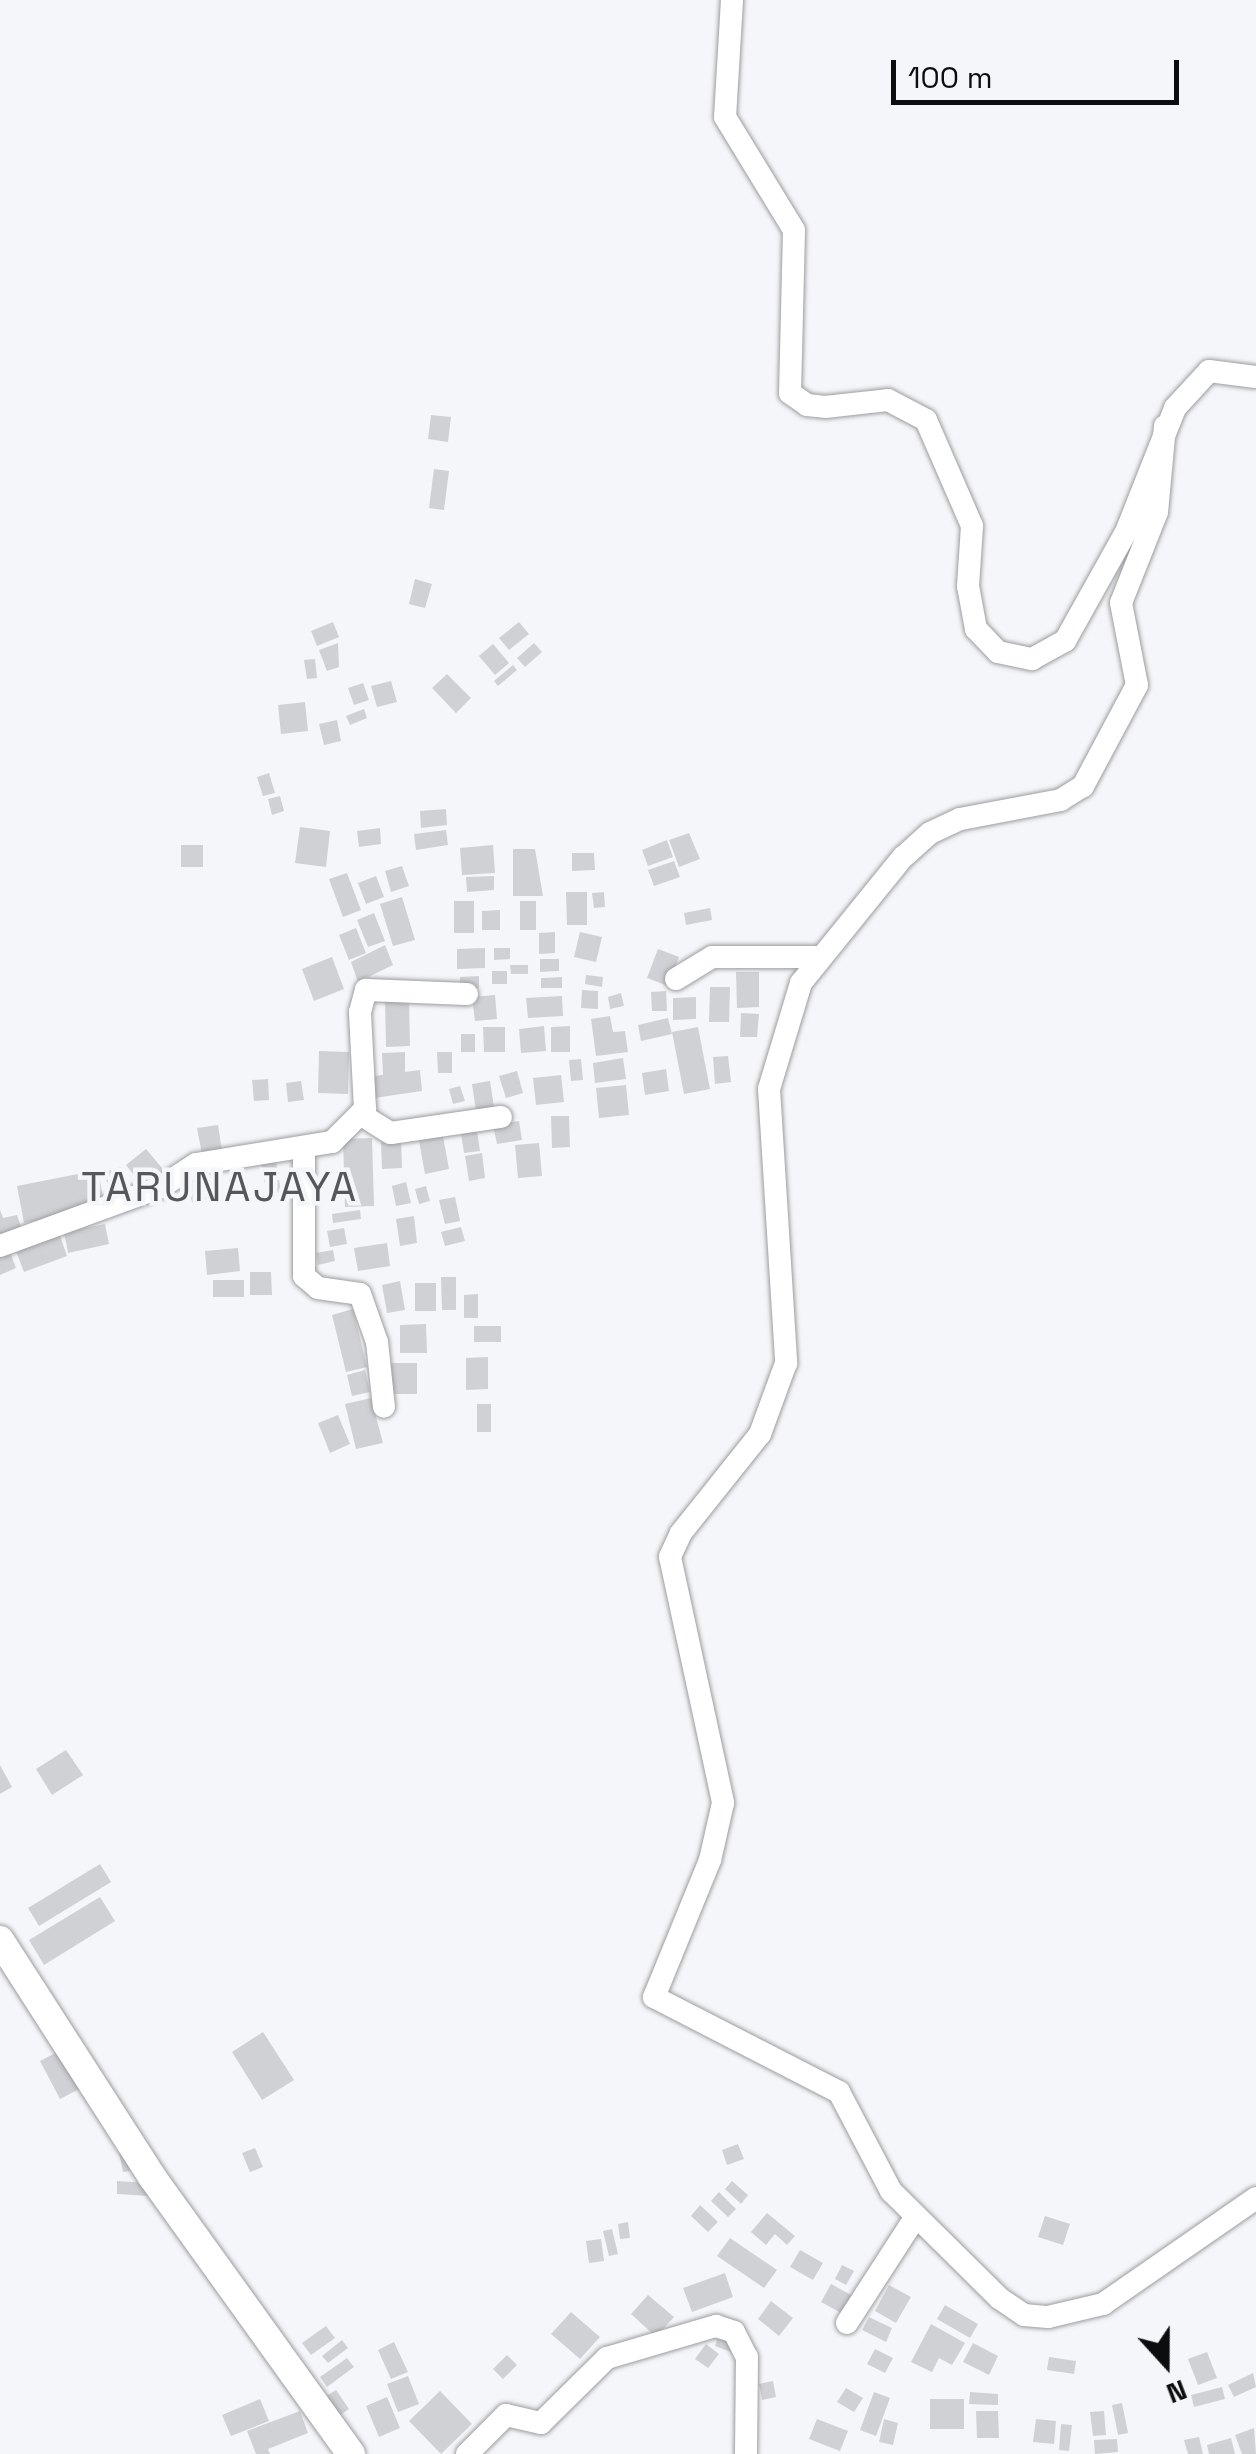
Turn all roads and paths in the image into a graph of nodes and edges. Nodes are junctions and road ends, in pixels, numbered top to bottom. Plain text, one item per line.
1 (732, 0) edge
2 (1256, 377) edge
3 (1166, 426) junction
4 (820, 957) junction
5 (676, 979) dead end
6 (467, 994) dead end
7 (360, 1114) junction
8 (502, 1117) dead end
9 (304, 1147) junction
10 (0, 1246) edge
11 (384, 1408) dead end
12 (0, 1940) edge
13 (1256, 2198) edge
14 (915, 2218) junction
15 (848, 2323) dead end
16 (352, 2454) edge
17 (466, 2454) edge
18 (746, 2454) edge

1 - 3 street
2 - 3 street
3 - 4 street
4 - 5 street
4 - 14 street
6 - 7 street
7 - 8 street
7 - 9 street
9 - 10 street
9 - 11 street
12 - 16 street
13 - 14 street
14 - 15 street
17 - 18 street

